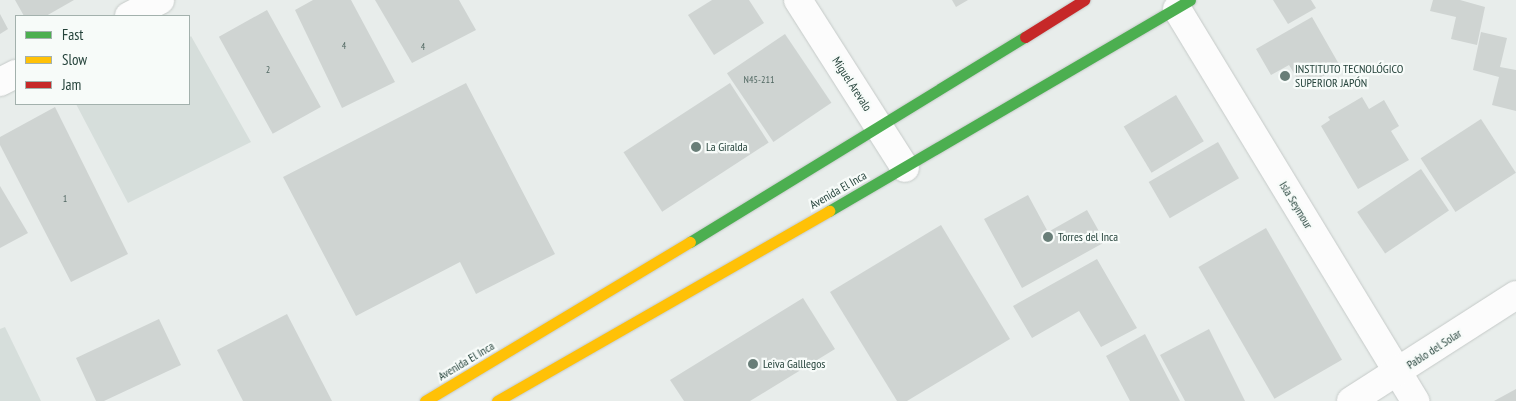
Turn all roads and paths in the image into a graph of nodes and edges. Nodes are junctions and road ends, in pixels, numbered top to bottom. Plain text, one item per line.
1 (160, 0) edge
2 (798, 0) edge
3 (1084, 0) edge
4 (1183, 4) edge
5 (130, 15) edge
6 (15, 74) edge
7 (0, 82) edge
8 (881, 127) junction
9 (905, 168) junction
10 (1516, 295) edge
11 (1398, 372) junction
12 (425, 401) edge
13 (498, 401) edge
14 (1351, 401) edge
15 (1415, 401) edge

1 - 5 street
2 - 8 street, Miguel Arevalo
3 - 8 main road, Avenida El Inca
4 - 9 main road, Avenida El Inca
4 - 11 street, Isla Seymour
6 - 7 street
8 - 9 street, Miguel Arevalo
8 - 12 main road, Avenida El Inca
9 - 13 main road, Avenida El Inca
10 - 11 street, Pablo del Solar
11 - 14 street, Pablo del Solar
11 - 15 street, Isla Seymour

